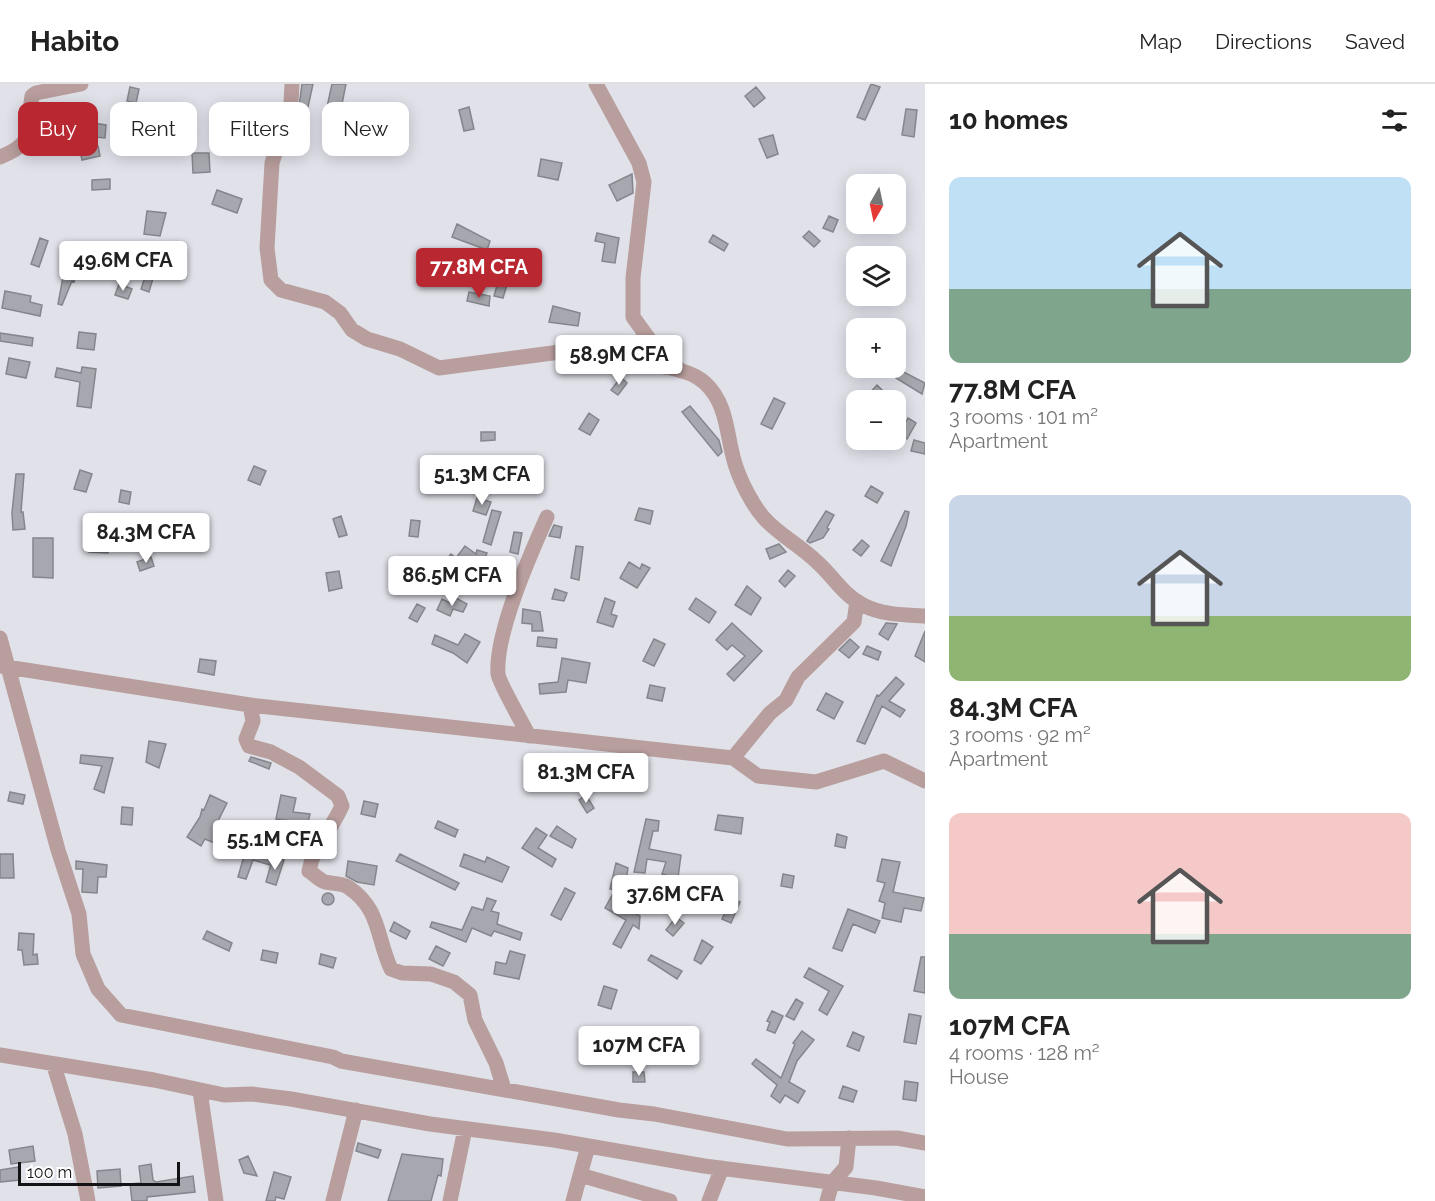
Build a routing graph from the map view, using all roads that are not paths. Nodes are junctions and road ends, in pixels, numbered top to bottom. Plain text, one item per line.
1 (81, 84) edge
2 (292, 84) edge
3 (596, 84) edge
4 (0, 157) edge
5 (681, 372) junction
6 (547, 517) dead end
7 (857, 601) junction
8 (925, 616) edge
9 (0, 638) edge
10 (4, 666) edge
11 (250, 705) junction
12 (529, 736) junction
13 (733, 758) junction
14 (925, 781) edge
15 (0, 1055) edge
16 (54, 1066) junction
17 (504, 1089) junction
18 (200, 1091) junction
19 (356, 1110) junction
20 (465, 1128) junction
21 (849, 1138) junction
22 (925, 1143) edge
23 (588, 1146) junction
24 (722, 1168) junction
25 (580, 1175) junction
26 (832, 1183) junction
27 (925, 1197) edge
28 (88, 1201) edge
29 (216, 1201) edge
30 (333, 1201) edge
31 (450, 1201) edge
32 (573, 1201) edge
33 (670, 1201) edge
34 (709, 1201) edge
35 (827, 1201) edge

1 - 4 street
2 - 5 street
3 - 5 street
5 - 7 street
6 - 12 street
7 - 8 street
7 - 13 street
9 - 10 street
10 - 11 street
10 - 17 street
11 - 12 street
11 - 17 street
12 - 13 street
13 - 14 street
15 - 16 street
16 - 18 street
16 - 28 street
17 - 21 street
18 - 19 street
18 - 29 street
19 - 20 street
19 - 30 street
20 - 23 street
20 - 31 street
21 - 22 street
21 - 26 street
23 - 24 street
23 - 25 street
24 - 26 street
24 - 34 street
25 - 32 street
25 - 33 street
26 - 27 street
26 - 35 street

